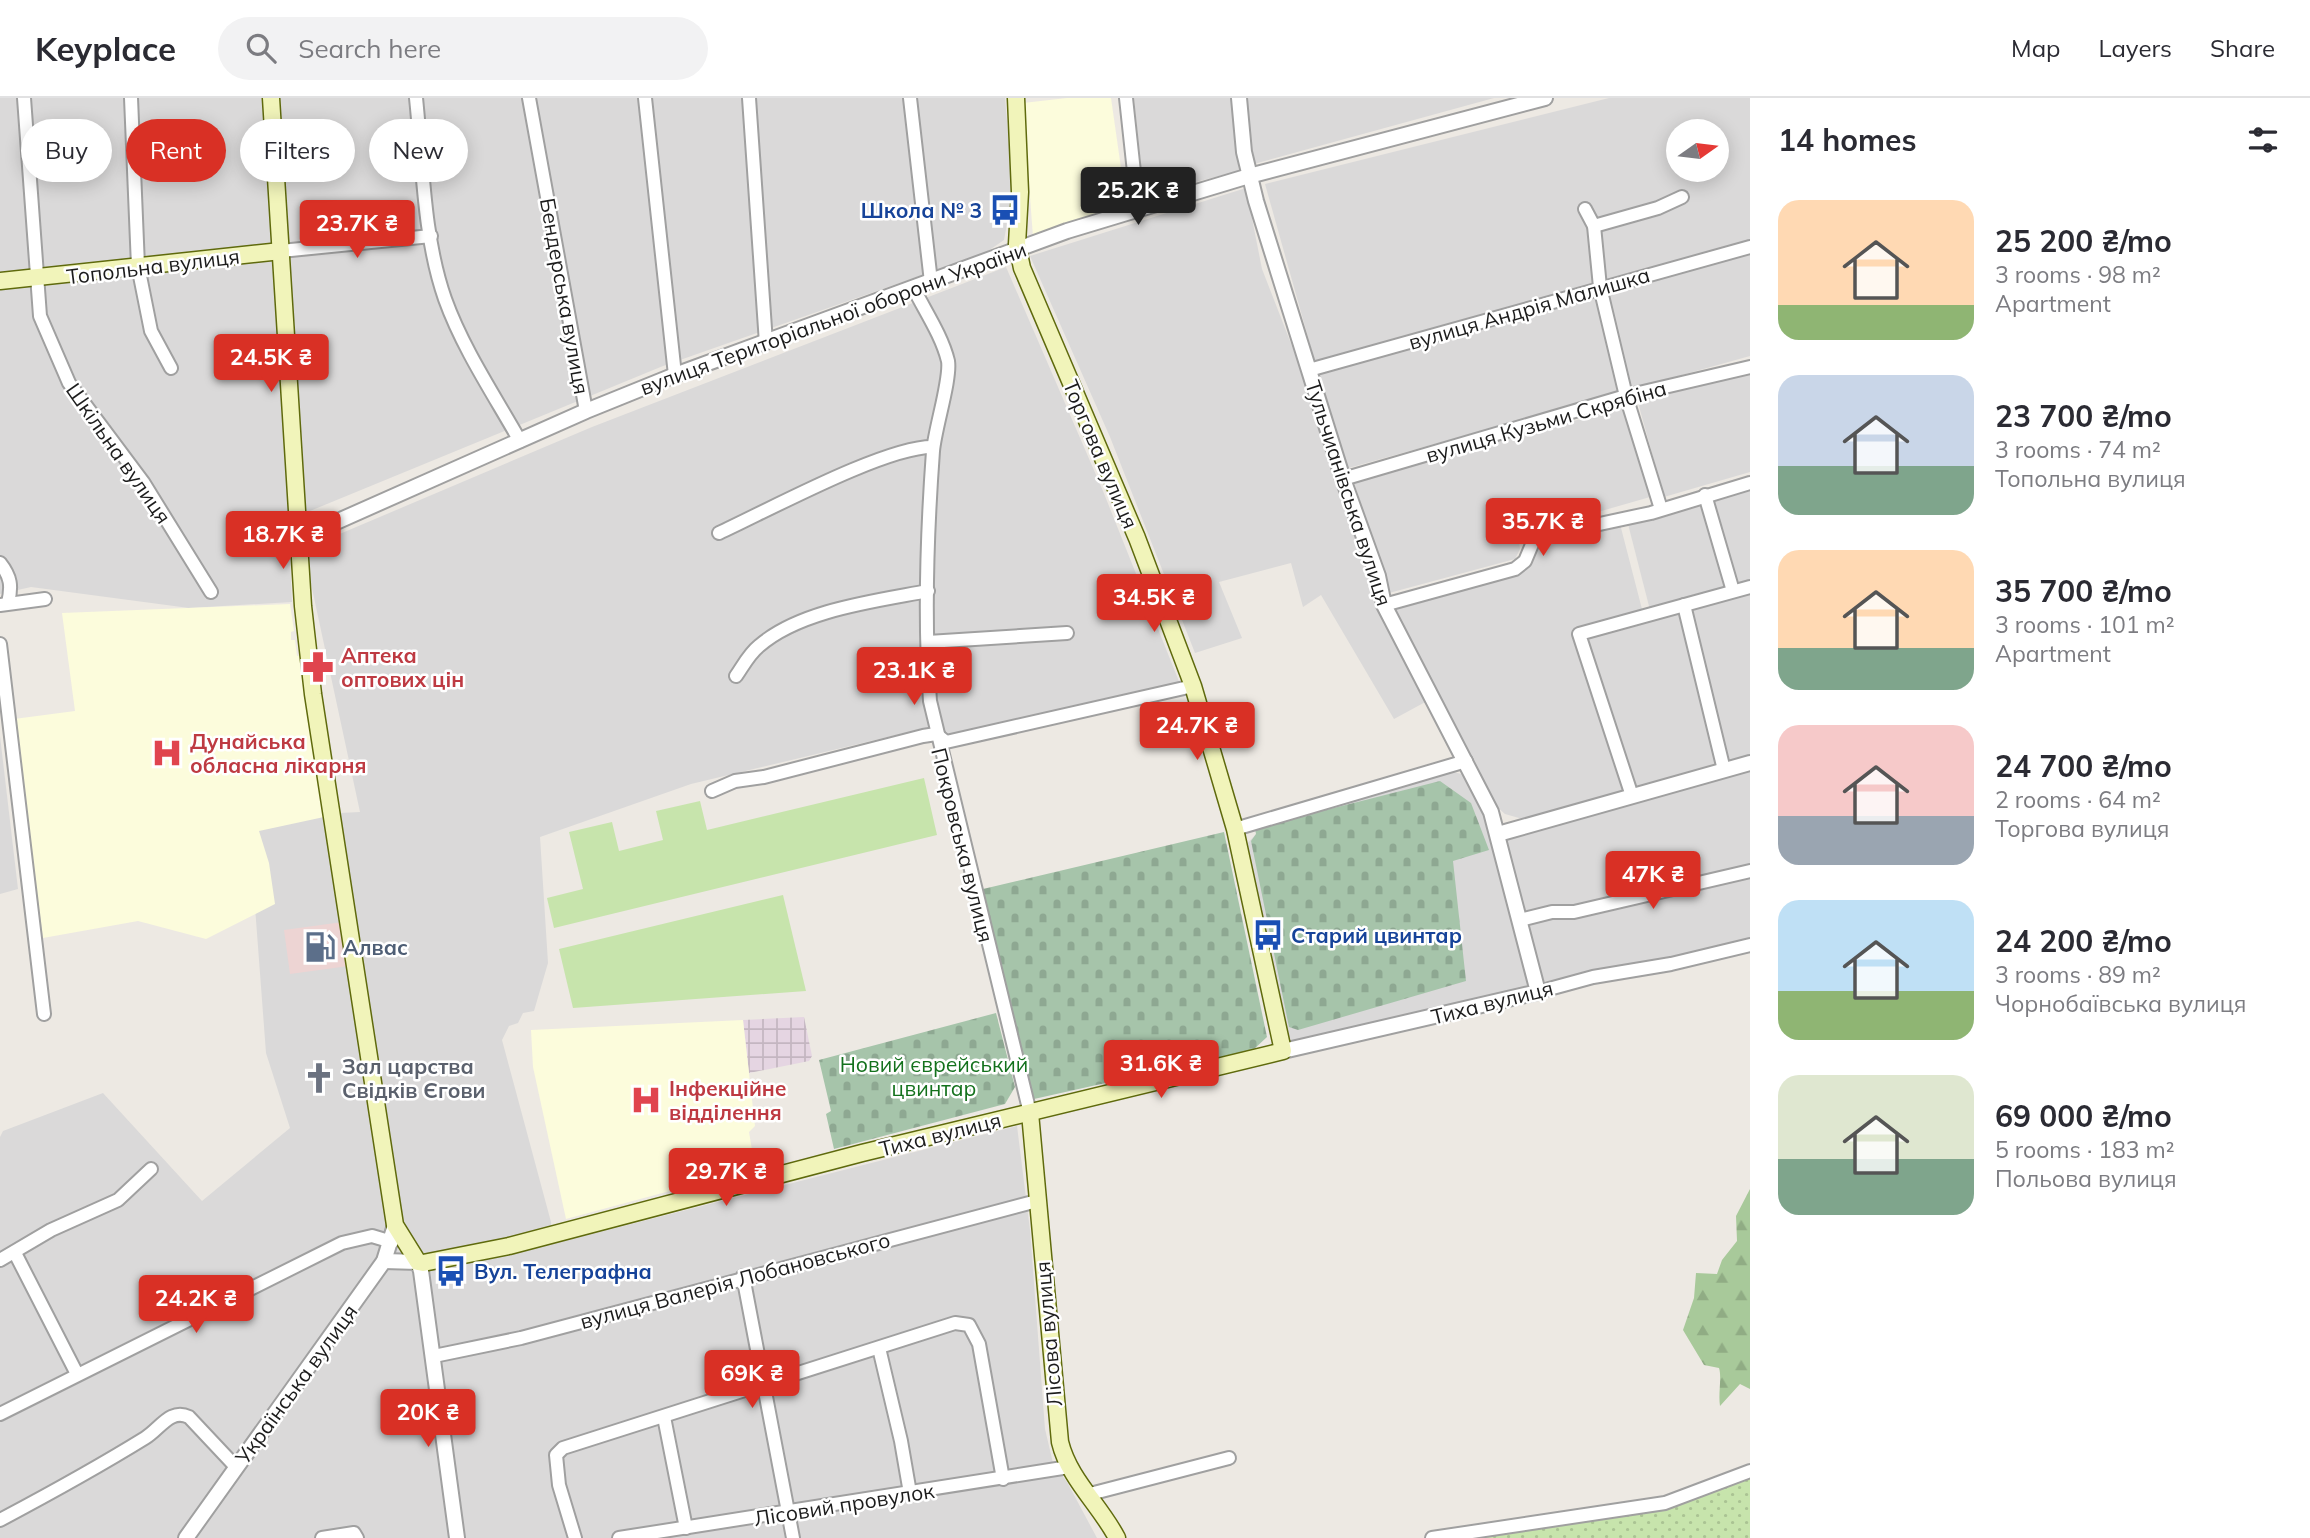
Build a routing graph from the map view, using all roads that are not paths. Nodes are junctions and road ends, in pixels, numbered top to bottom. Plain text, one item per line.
1 (24, 98) edge
2 (131, 98) edge
3 (271, 98) edge
4 (416, 98) edge
5 (529, 98) edge
6 (645, 98) edge
7 (749, 98) edge
8 (910, 98) edge
9 (1016, 98) edge
10 (1126, 98) edge
11 (1239, 98) edge
12 (1545, 98) edge
13 (1249, 176) junction
14 (1682, 197) dead end
15 (1138, 209) junction
16 (1585, 209) dead end
17 (1594, 226) junction
18 (431, 236) junction
19 (1750, 247) edge
20 (281, 251) junction
21 (1018, 251) junction
22 (138, 266) junction
23 (35, 280) junction
24 (0, 281) edge
25 (931, 282) junction
26 (1600, 287) junction
27 (914, 289) junction
28 (766, 343) junction
29 (171, 368) dead end
30 (1750, 368) edge
31 (1309, 370) junction
32 (675, 375) junction
33 (1626, 396) junction
34 (586, 411) junction
35 (520, 441) junction
36 (933, 447) junction
37 (1343, 479) junction
38 (1750, 483) edge
39 (1704, 495) junction
40 (1661, 509) junction
41 (719, 533) dead end
42 (299, 534) junction
43 (0, 562) edge
44 (1750, 587) edge
45 (928, 591) junction
46 (1733, 591) junction
47 (211, 592) dead end
48 (45, 600) dead end
49 (4, 604) edge
50 (1384, 605) junction
51 (1684, 605) junction
52 (1068, 634) dead end
53 (928, 642) junction
54 (0, 644) edge
55 (736, 676) dead end
56 (1193, 686) junction
57 (936, 734) junction
58 (1466, 761) junction
59 (1750, 763) edge
60 (1724, 770) junction
61 (712, 791) dead end
62 (1632, 796) junction
63 (1234, 829) junction
64 (1497, 834) junction
65 (1750, 870) edge
66 (1520, 920) junction
67 (1750, 945) edge
68 (1538, 992) junction
69 (44, 1014) dead end
70 (1283, 1051) junction
71 (1030, 1113) junction
72 (151, 1169) dead end
73 (1037, 1201) junction
74 (396, 1224) junction
75 (391, 1242) junction
76 (15, 1254) junction
77 (0, 1260) edge
78 (384, 1261) junction
79 (418, 1262) junction
80 (743, 1276) junction
81 (879, 1348) junction
82 (434, 1356) junction
83 (77, 1374) junction
84 (764, 1386) junction
85 (0, 1414) edge
86 (664, 1417) junction
87 (1229, 1458) dead end
88 (236, 1466) junction
89 (1069, 1467) junction
90 (1750, 1471) edge
91 (1003, 1479) junction
92 (910, 1493) junction
93 (1090, 1494) junction
94 (789, 1513) junction
95 (0, 1520) edge
96 (686, 1528) junction
97 (186, 1538) edge
98 (322, 1538) edge
99 (357, 1538) edge
100 (457, 1538) edge
101 (575, 1538) edge
102 (619, 1538) edge
103 (793, 1538) edge
104 (1117, 1538) edge
105 (1432, 1538) edge

1 - 23 street, Шкільна вулиця
2 - 22 street
3 - 20 main road
4 - 18 street
5 - 34 street, Бендерська вулиця
6 - 32 street
7 - 28 street
8 - 25 street
9 - 21 main road, Торгова вулиця
10 - 15 street
11 - 13 street, Тульчианівська вулиця
12 - 13 street, вулиця Територіальної оборони України
13 - 15 street, вулиця Територіальної оборони України
13 - 31 street, Тульчианівська вулиця
14 - 17 street
15 - 21 street, вулиця Територіальної оборони України
16 - 17 street
17 - 26 street
18 - 20 street, Топольна вулиця
18 - 35 street
19 - 26 street, вулиця Андрія Малишка
20 - 22 main road, Топольна вулиця
20 - 42 main road
21 - 25 street, вулиця Територіальної оборони України
21 - 56 main road, Торгова вулиця
22 - 23 main road, Топольна вулиця
22 - 29 street
23 - 24 main road, Топольна вулиця
23 - 47 street, Шкільна вулиця
25 - 27 street, вулиця Територіальної оборони України
26 - 31 street, вулиця Андрія Малишка
26 - 33 street
27 - 28 street, вулиця Територіальної оборони України
27 - 36 street, Покровська вулиця
28 - 32 street, вулиця Територіальної оборони України
30 - 33 street, вулиця Кузьми Скрябіна
31 - 37 street, Тульчианівська вулиця
32 - 34 street, вулиця Територіальної оборони України
33 - 37 street, вулиця Кузьми Скрябіна
33 - 40 street
34 - 35 street, вулиця Територіальної оборони України
35 - 42 street, вулиця Територіальної оборони України
36 - 41 street
36 - 45 street, Покровська вулиця
37 - 50 street, Тульчианівська вулиця
38 - 39 street
39 - 40 street
39 - 46 street
40 - 50 street
42 - 74 main road
43 - 49 street
44 - 46 street
45 - 53 street, Покровська вулиця
45 - 55 street
46 - 51 street
48 - 49 street
50 - 58 street, Тульчианівська вулиця
51 - 60 street
51 - 62 street
52 - 53 street
53 - 57 street, Покровська вулиця
54 - 69 street
56 - 57 street
56 - 63 main road, Торгова вулиця
57 - 61 street
57 - 71 street, Покровська вулиця
58 - 63 street
58 - 64 street, Тульчианівська вулиця
59 - 60 street
60 - 62 street
62 - 64 street
63 - 70 main road, Торгова вулиця
64 - 66 street, Тульчианівська вулиця
65 - 66 street
66 - 68 street, Тульчианівська вулиця
67 - 68 street, Тиха вулиця
68 - 70 street, Тиха вулиця
70 - 71 main road, Тиха вулиця
71 - 73 main road, Лісова вулиця
71 - 79 main road, Тиха вулиця
72 - 76 street
73 - 80 street, вулиця Валерія Лобановського
73 - 89 main road, Лісова вулиця
74 - 75 street, Українська вулиця
74 - 79 main road
75 - 78 street, Українська вулиця
75 - 83 street
76 - 77 street
76 - 83 street
78 - 79 street
78 - 88 street, Українська вулиця
79 - 82 street
80 - 82 street, вулиця Валерія Лобановського
80 - 84 street
81 - 84 street
81 - 91 street
81 - 92 street
82 - 100 street
83 - 85 street
84 - 86 street
84 - 94 street
86 - 96 street
86 - 101 street
87 - 93 street
88 - 95 street
88 - 97 street, Українська вулиця
89 - 91 street, Лісовий провулок
89 - 93 main road, Лісова вулиця
90 - 105 street
91 - 92 street, Лісовий провулок
92 - 94 street, Лісовий провулок
93 - 104 main road, Лісова вулиця
94 - 96 street, Лісовий провулок
94 - 103 street
96 - 102 street, Лісовий провулок
98 - 99 street

